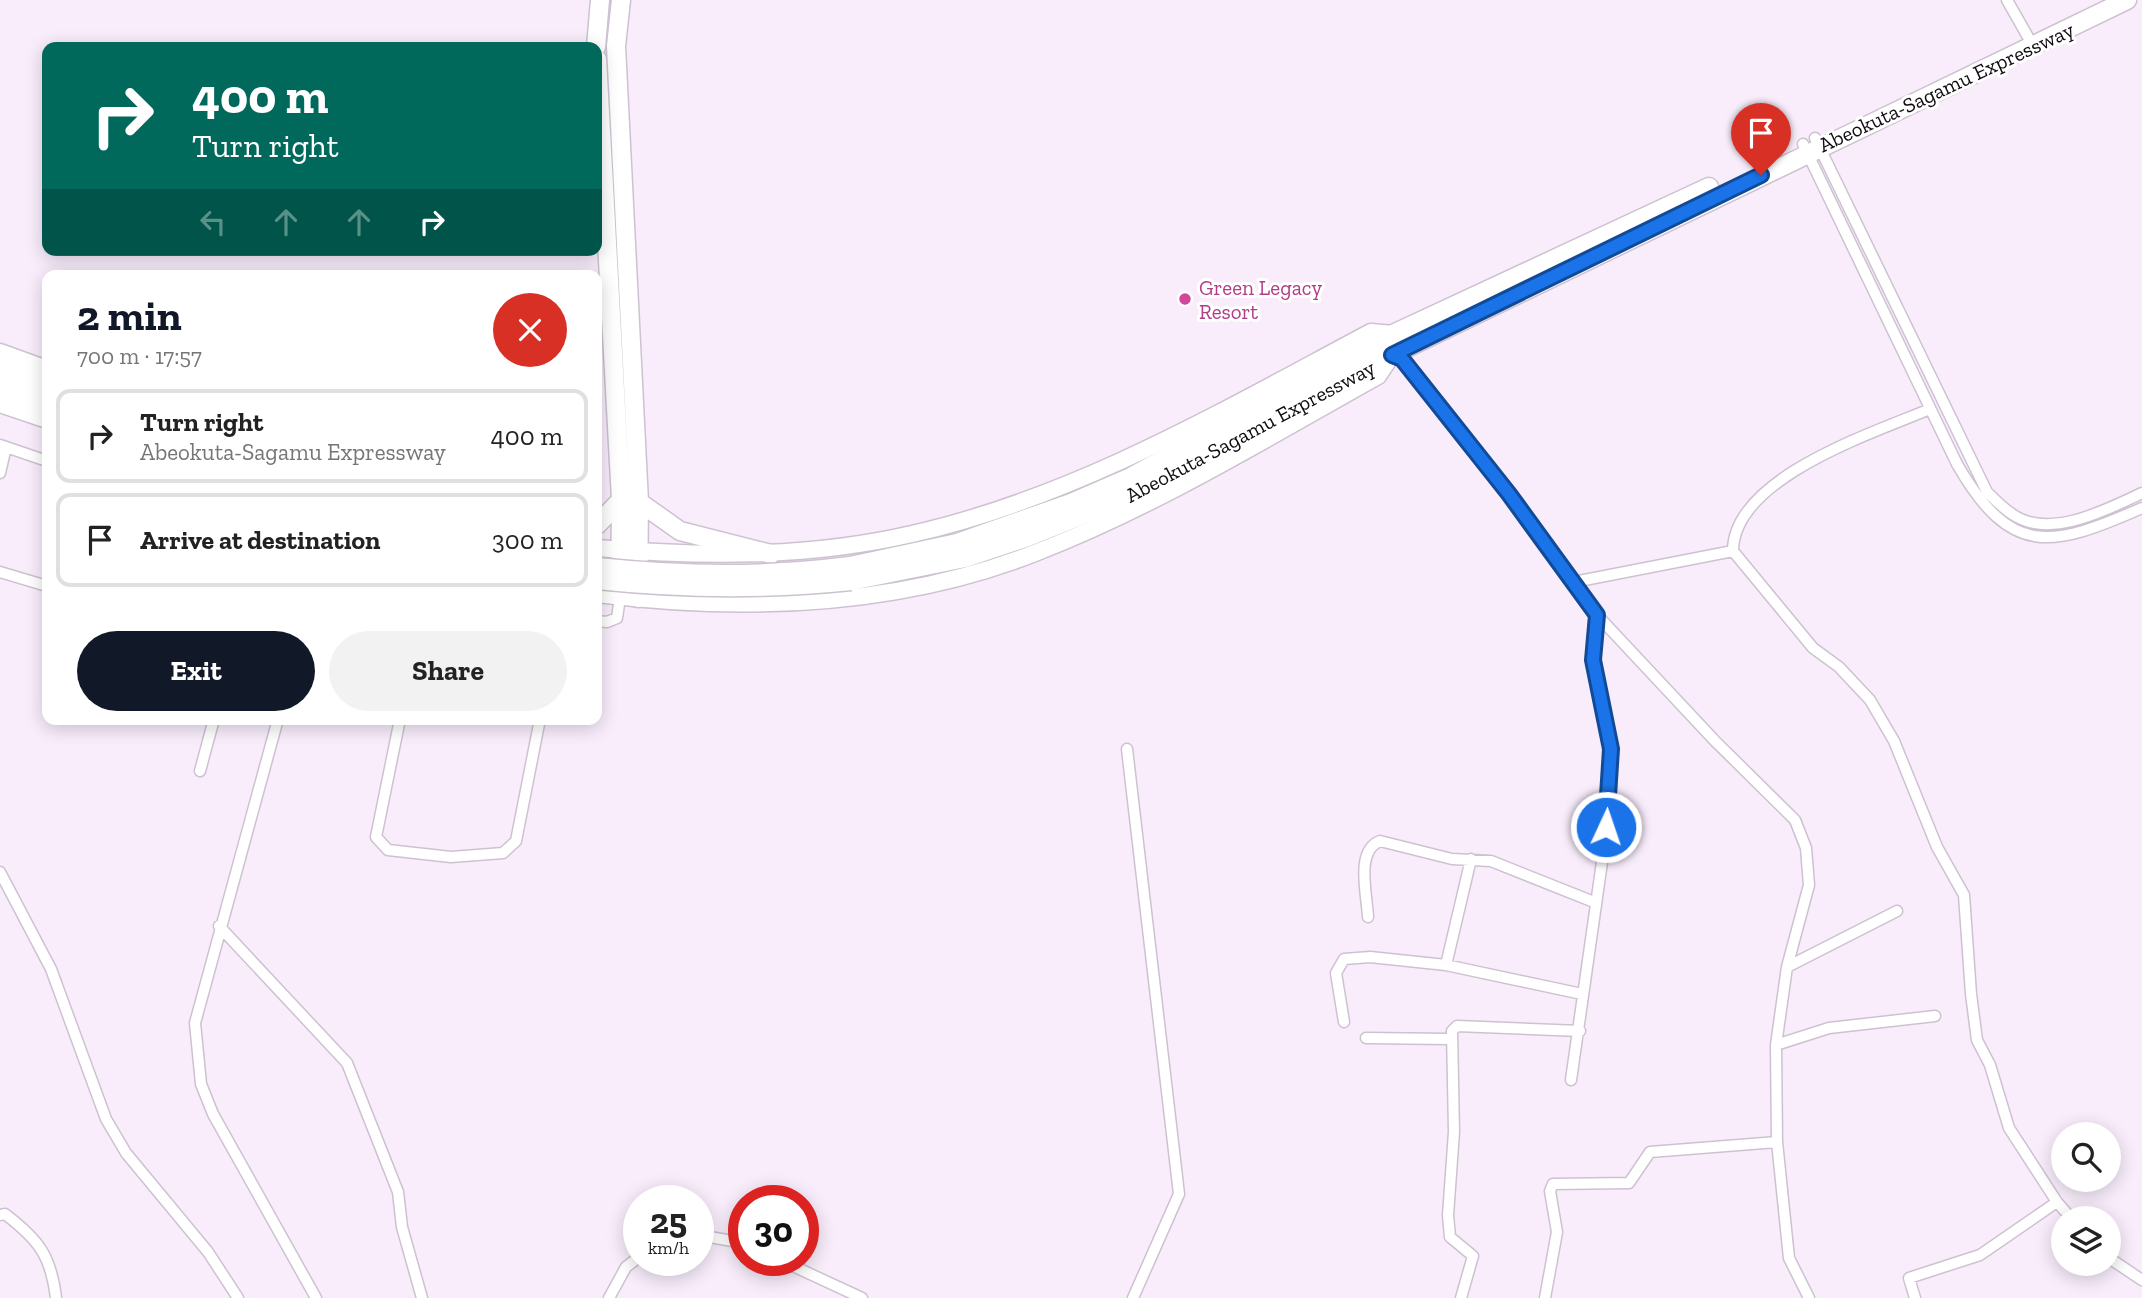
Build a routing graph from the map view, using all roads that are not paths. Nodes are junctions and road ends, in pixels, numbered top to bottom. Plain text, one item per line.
1 (600, 0) edge
2 (621, 0) edge
3 (2007, 0) edge
4 (2105, 0) edge
5 (2127, 0) edge
6 (2028, 37) junction
7 (596, 42) edge
8 (602, 126) edge
9 (1812, 145) junction
10 (1393, 334) junction
11 (1392, 355) junction
12 (42, 370) edge
13 (4, 379) edge
14 (42, 385) edge
15 (42, 401) edge
16 (1930, 409) junction
17 (42, 415) edge
18 (3, 446) edge
19 (42, 459) edge
20 (0, 472) edge
21 (2142, 493) edge
22 (630, 501) junction
23 (2142, 509) edge
24 (602, 521) edge
25 (602, 548) edge
26 (630, 550) junction
27 (1733, 551) junction
28 (771, 554) junction
29 (602, 568) edge
30 (0, 572) edge
31 (850, 573) junction
32 (602, 580) edge
33 (1574, 582) junction
34 (42, 585) edge
35 (602, 594) edge
36 (629, 597) junction
37 (1597, 615) junction
38 (602, 622) edge
39 (212, 725) edge
40 (276, 725) edge
41 (399, 725) edge
42 (539, 725) edge
43 (1127, 749) dead end
44 (200, 771) dead end
45 (1471, 859) junction
46 (0, 872) edge
47 (1594, 902) junction
48 (1897, 911) dead end
49 (1368, 917) dead end
50 (219, 926) junction
51 (1446, 965) junction
52 (1787, 967) junction
53 (1582, 994) junction
54 (1935, 1016) dead end
55 (1345, 1022) dead end
56 (1580, 1031) junction
57 (1366, 1038) dead end
58 (1450, 1040) junction
59 (1776, 1045) junction
60 (1571, 1080) dead end
61 (1777, 1142) junction
62 (2057, 1202) junction
63 (2060, 1206) edge
64 (0, 1215) edge
65 (2121, 1266) edge
66 (623, 1273) edge
67 (815, 1276) edge
68 (2142, 1280) edge
69 (56, 1298) edge
70 (238, 1298) edge
71 (316, 1298) edge
72 (422, 1298) edge
73 (610, 1298) edge
74 (863, 1298) edge
75 (1133, 1298) edge
76 (1461, 1298) edge
77 (1545, 1298) edge
78 (1809, 1298) edge
79 (1915, 1298) edge

1 - 7 highway
2 - 22 highway
3 - 6 street
4 - 6 highway, Abeokuta-Sagamu Expressway
5 - 9 highway, Abeokuta-Sagamu Expressway
6 - 9 highway, Abeokuta-Sagamu Expressway
8 - 22 highway
9 - 10 highway, Abeokuta-Sagamu Expressway
9 - 11 highway, Abeokuta-Sagamu Expressway
9 - 16 street
9 - 21 street
10 - 28 main road
10 - 31 highway, Abeokuta-Sagamu Expressway
11 - 31 highway, Abeokuta-Sagamu Expressway
11 - 33 street
11 - 36 main road
12 - 13 main road
13 - 14 highway
13 - 15 highway
13 - 17 main road
16 - 23 street
16 - 27 street
18 - 19 street
18 - 20 street
22 - 24 highway
22 - 26 highway
22 - 28 highway
25 - 26 main road
26 - 28 main road
26 - 36 highway
27 - 33 street
27 - 62 street
29 - 31 highway, Abeokuta-Sagamu Expressway, bridge
30 - 34 street
31 - 32 highway, Abeokuta-Sagamu Expressway, bridge
33 - 37 street
35 - 36 main road
36 - 38 street
37 - 47 street
37 - 52 street
39 - 44 street
40 - 50 street
41 - 42 street
43 - 75 street
45 - 47 street
45 - 49 street
45 - 51 street
46 - 70 street
47 - 53 street
48 - 52 street
50 - 71 street
50 - 72 street
51 - 53 street
51 - 55 street
52 - 59 street
53 - 56 street
54 - 59 street
56 - 58 street
56 - 60 street
57 - 58 street
58 - 76 street
59 - 61 street
61 - 77 street
61 - 78 street
62 - 63 street
62 - 79 street
64 - 69 street
65 - 68 street
66 - 73 street
67 - 74 street

